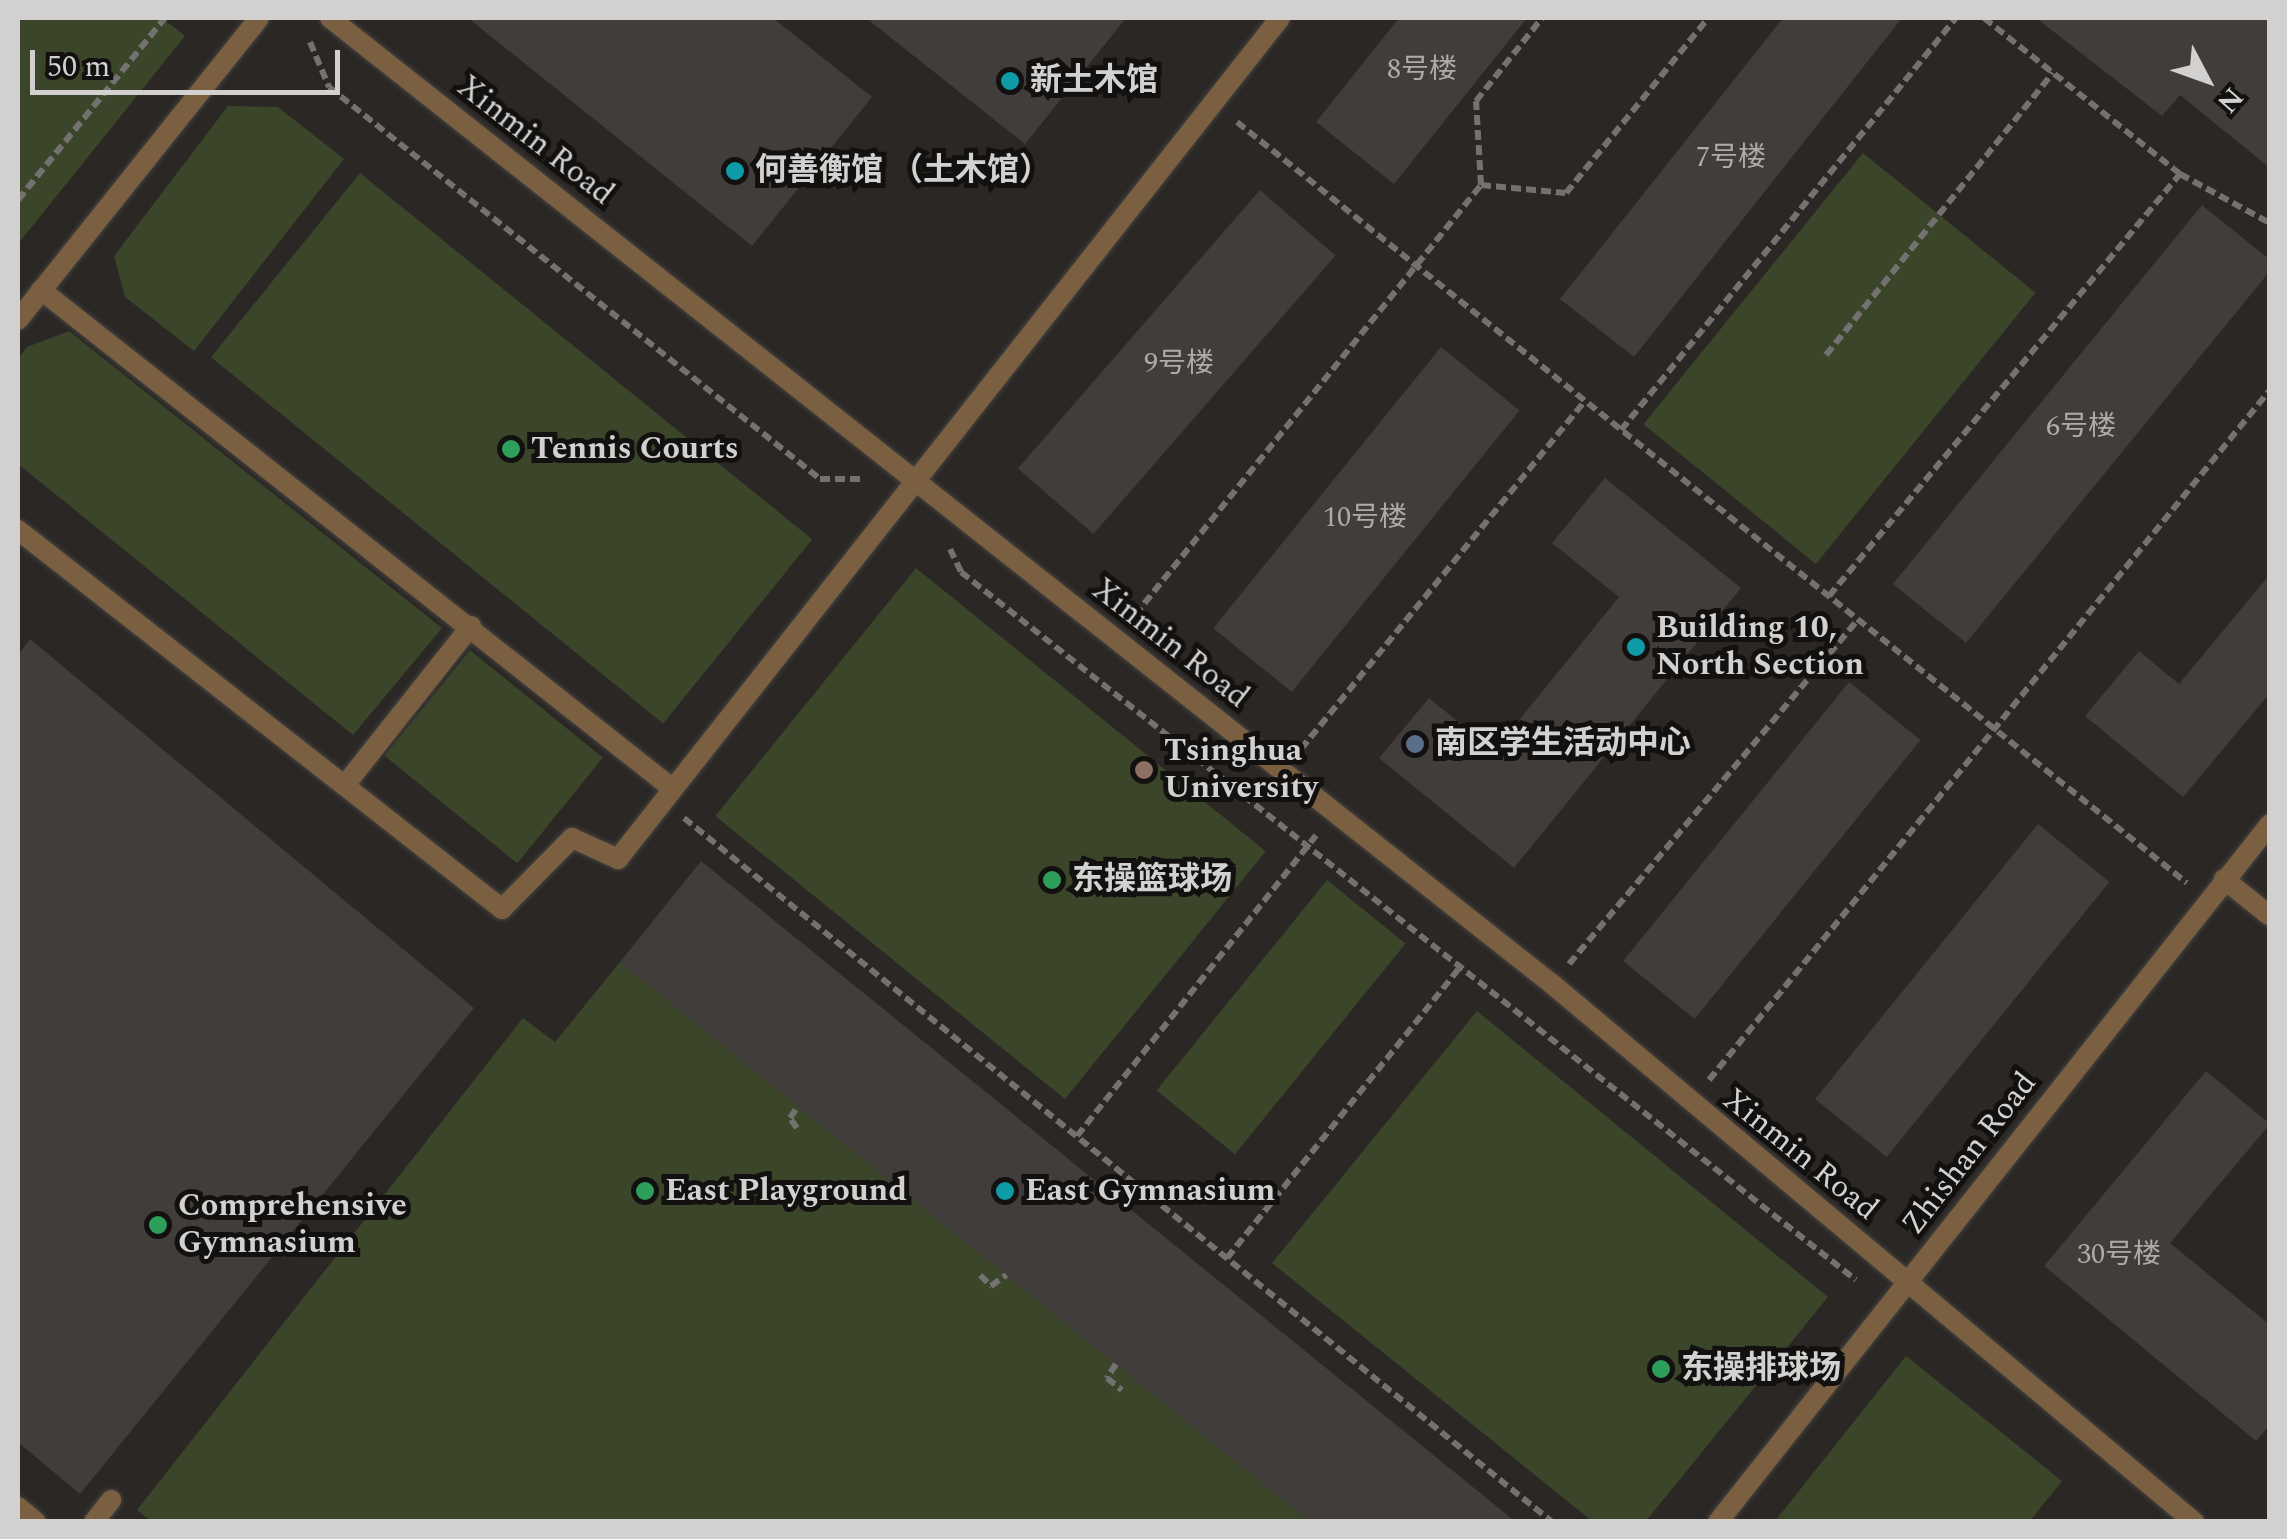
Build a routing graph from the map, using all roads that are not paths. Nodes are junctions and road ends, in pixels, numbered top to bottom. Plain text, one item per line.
1 (258, 18) edge
2 (330, 18) edge
3 (1280, 18) edge
4 (42, 290) junction
5 (18, 320) edge
6 (916, 480) junction
7 (18, 530) edge
8 (470, 626) junction
9 (345, 785) junction
10 (672, 789) junction
11 (2270, 824) edge
12 (2224, 879) junction
13 (2270, 916) edge
14 (1908, 1282) junction
15 (110, 1500) dead end
16 (18, 1507) edge
17 (36, 1522) edge
18 (94, 1522) edge
19 (1718, 1522) edge
20 (2194, 1522) edge

1 - 4 street
2 - 6 street, Xinmin Road
3 - 6 street
4 - 5 street
4 - 8 street
6 - 10 street
6 - 14 street, Xinmin Road
7 - 9 street
8 - 9 street
8 - 10 street
9 - 10 street
11 - 12 street, Zhishan Road
12 - 13 street
12 - 14 street, Zhishan Road
14 - 19 street, Zhishan Road
14 - 20 street, Xinmin Road
15 - 18 street
16 - 17 street

